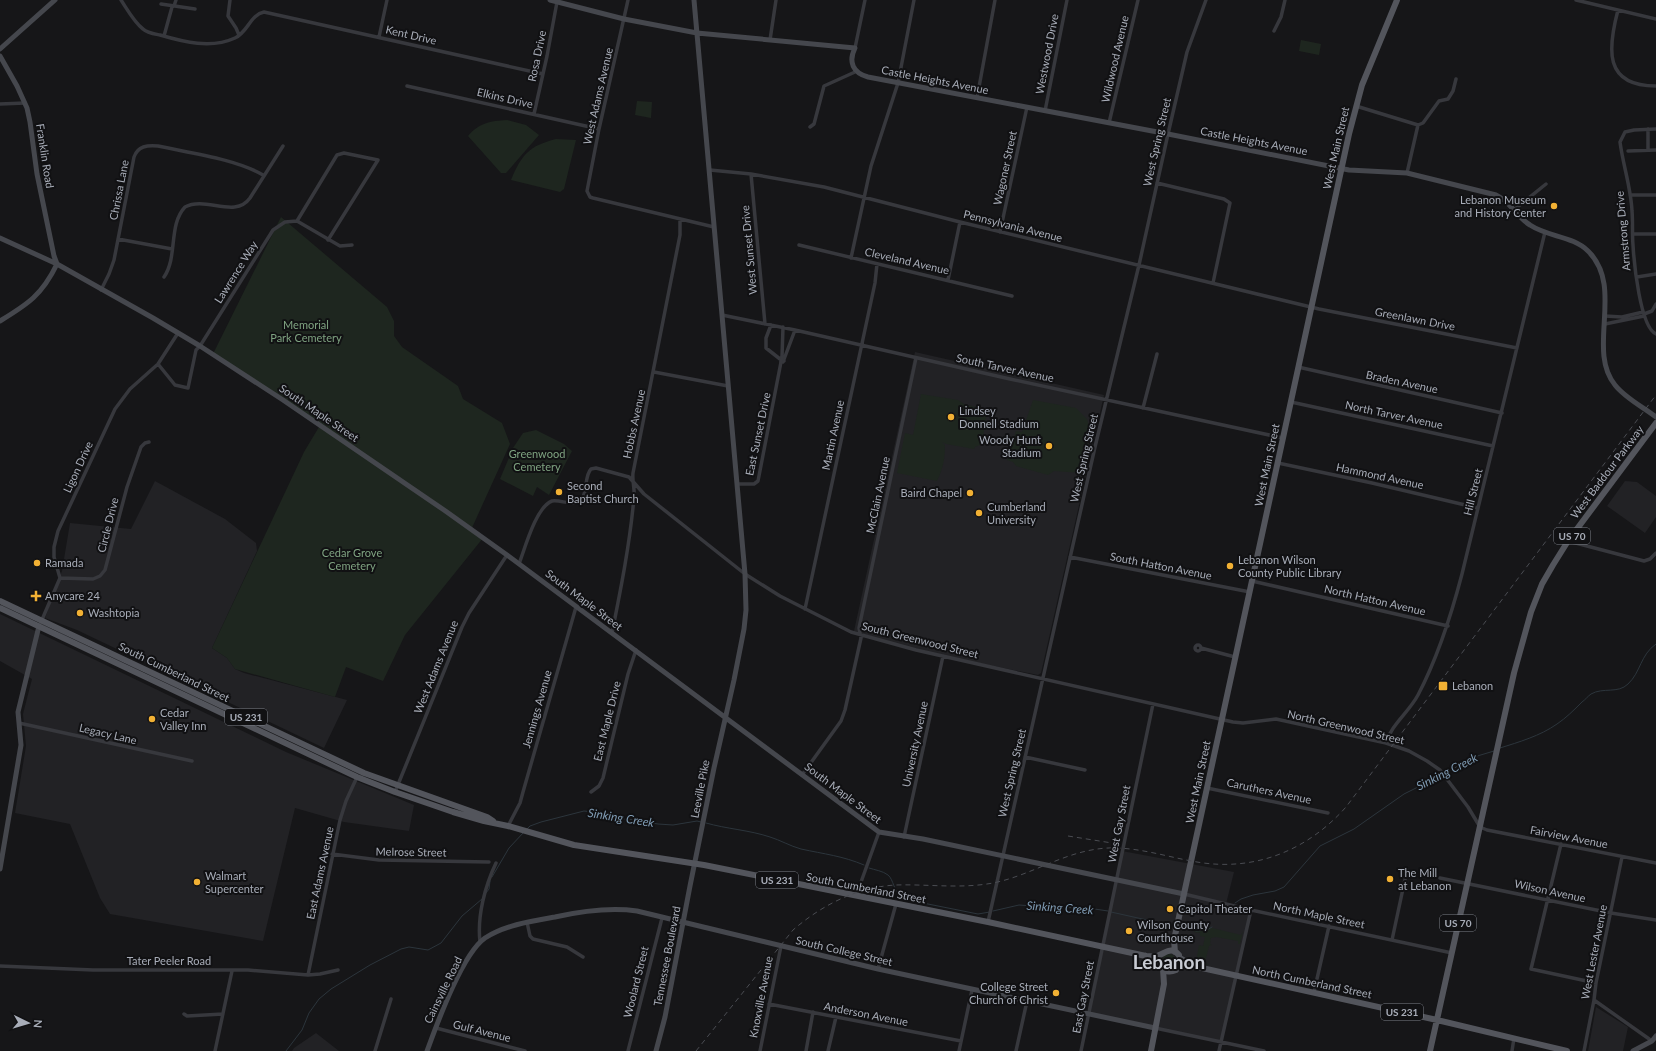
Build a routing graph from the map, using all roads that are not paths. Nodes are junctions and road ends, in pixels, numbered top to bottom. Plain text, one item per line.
1 (55, 0) edge
2 (121, 0) edge
3 (176, 0) edge
4 (230, 0) edge
5 (387, 0) edge
6 (550, 0) edge
7 (628, 0) edge
8 (694, 0) edge
9 (776, 0) edge
10 (865, 0) edge
11 (914, 0) edge
12 (995, 0) edge
13 (1067, 0) edge
14 (1138, 0) edge
15 (1206, 0) edge
16 (1285, 0) edge
17 (1397, 0) edge
18 (1576, 0) edge
19 (557, 2) junction
20 (161, 4) dead end
21 (174, 6) junction
22 (195, 9) dead end
23 (1618, 10) junction
24 (624, 19) junction
25 (1656, 19) edge
26 (1274, 31) dead end
27 (697, 33) junction
28 (239, 35) junction
29 (164, 36) junction
30 (379, 37) junction
31 (770, 40) junction
32 (855, 48) junction
33 (0, 49) edge
34 (0, 56) edge
35 (855, 72) junction
36 (543, 74) junction
37 (1456, 79) dead end
38 (898, 83) junction
39 (407, 86) dead end
40 (1656, 86) edge
41 (977, 98) junction
42 (25, 103) junction
43 (0, 104) edge
44 (1356, 106) junction
45 (1027, 107) junction
46 (1045, 111) junction
47 (534, 114) junction
48 (1109, 122) junction
49 (1418, 125) junction
50 (810, 127) dead end
51 (599, 129) junction
52 (1648, 129) junction
53 (1656, 129) edge
54 (1168, 134) junction
55 (283, 146) dead end
56 (1648, 150) junction
57 (1656, 150) edge
58 (1628, 151) dead end
59 (1341, 168) junction
60 (710, 170) junction
61 (1407, 173) junction
62 (751, 174) junction
63 (263, 175) junction
64 (1157, 183) junction
65 (1546, 184) dead end
66 (1630, 195) junction
67 (1656, 195) edge
68 (863, 197) junction
69 (1515, 209) junction
70 (680, 219) junction
71 (297, 221) junction
72 (960, 222) junction
73 (714, 226) junction
74 (1000, 232) junction
75 (1545, 232) junction
76 (1633, 234) junction
77 (1656, 234) edge
78 (0, 238) edge
79 (118, 239) junction
80 (328, 240) junction
81 (799, 245) dead end
82 (352, 246) dead end
83 (172, 249) junction
84 (851, 258) junction
85 (57, 264) junction
86 (877, 264) junction
87 (1139, 265) junction
88 (1656, 274) edge
89 (164, 277) dead end
90 (1636, 277) junction
91 (948, 280) junction
92 (1213, 283) junction
93 (101, 290) junction
94 (1012, 296) dead end
95 (1656, 304) edge
96 (1311, 307) junction
97 (1652, 311) junction
98 (1644, 314) junction
99 (1656, 314) edge
100 (722, 315) junction
101 (1606, 316) junction
102 (0, 321) edge
103 (765, 324) junction
104 (1605, 324) junction
105 (771, 325) junction
106 (783, 327) junction
107 (795, 330) junction
108 (178, 333) junction
109 (1656, 334) edge
110 (200, 346) junction
111 (861, 346) junction
112 (1517, 348) junction
113 (1157, 354) dead end
114 (916, 358) junction
115 (782, 360) junction
116 (158, 364) junction
117 (1298, 367) junction
118 (654, 372) junction
119 (728, 386) junction
120 (1106, 400) junction
121 (1291, 402) junction
122 (1143, 408) junction
123 (1502, 413) junction
124 (1656, 416) edge
125 (1656, 423) edge
126 (1283, 438) junction
127 (149, 442) dead end
128 (1493, 446) junction
129 (1278, 464) junction
130 (632, 481) junction
131 (737, 484) junction
132 (1478, 508) junction
133 (1568, 541) junction
134 (1656, 553) edge
135 (507, 555) junction
136 (1070, 557) junction
137 (519, 564) junction
138 (745, 574) junction
139 (60, 578) junction
140 (1252, 581) junction
141 (1250, 592) junction
142 (0, 601) edge
143 (576, 607) junction
144 (0, 608) edge
145 (805, 609) junction
146 (40, 623) junction
147 (1448, 626) junction
148 (612, 633) junction
149 (860, 636) junction
150 (1201, 648) dead end
151 (636, 650) junction
152 (943, 656) junction
153 (1235, 657) junction
154 (1042, 679) junction
155 (1153, 704) junction
156 (726, 718) junction
157 (1222, 719) junction
158 (19, 723) junction
159 (1386, 744) junction
160 (1025, 757) junction
161 (192, 761) dead end
162 (1085, 770) dead end
163 (802, 775) junction
164 (357, 777) junction
165 (1207, 788) junction
166 (397, 789) junction
167 (591, 792) dead end
168 (1328, 813) dead end
169 (511, 827) junction
170 (1480, 827) junction
171 (879, 832) junction
172 (904, 836) junction
173 (1561, 844) junction
174 (332, 854) junction
175 (1002, 857) junction
176 (1622, 857) junction
177 (489, 862) dead end
178 (496, 863) dead end
179 (1656, 863) edge
180 (695, 864) junction
181 (0, 869) edge
182 (1407, 870) dead end
183 (1440, 878) dead end
184 (1116, 880) junction
185 (1467, 883) junction
186 (1184, 894) junction
187 (856, 896) junction
188 (1547, 900) junction
189 (896, 904) junction
190 (1251, 910) junction
191 (1611, 913) junction
192 (662, 918) junction
193 (988, 918) junction
194 (1656, 920) edge
195 (527, 922) junction
196 (683, 923) junction
197 (1329, 926) junction
198 (1174, 940) junction
199 (1392, 940) junction
200 (480, 942) junction
201 (781, 946) junction
202 (1102, 947) junction
203 (1164, 952) junction
204 (1175, 952) junction
205 (1452, 953) junction
206 (1146, 956) junction
207 (583, 957) dead end
208 (1180, 958) junction
209 (0, 966) edge
210 (1193, 966) junction
211 (1161, 968) junction
212 (338, 970) dead end
213 (878, 970) junction
214 (1176, 970) junction
215 (232, 971) junction
216 (308, 975) junction
217 (1236, 976) junction
218 (1596, 983) junction
219 (1164, 984) junction
220 (972, 990) junction
221 (1314, 992) junction
222 (391, 999) dead end
223 (1594, 1000) junction
224 (1027, 1001) junction
225 (769, 1004) junction
226 (813, 1012) junction
227 (184, 1014) dead end
228 (223, 1014) junction
229 (1089, 1014) junction
230 (836, 1017) junction
231 (1437, 1020) junction
232 (436, 1028) junction
233 (1155, 1028) junction
234 (1656, 1036) edge
235 (1514, 1038) junction
236 (961, 1041) junction
237 (1221, 1041) junction
238 (1652, 1041) junction
239 (215, 1051) edge
240 (375, 1051) edge
241 (427, 1051) edge
242 (525, 1051) edge
243 (628, 1051) edge
244 (656, 1051) edge
245 (760, 1051) edge
246 (806, 1051) edge
247 (828, 1051) edge
248 (959, 1051) edge
249 (1016, 1051) edge
250 (1081, 1051) edge
251 (1151, 1051) edge
252 (1219, 1051) edge
253 (1264, 1051) edge
254 (1430, 1051) edge
255 (1512, 1051) edge
256 (1567, 1051) edge
257 (1584, 1051) edge
258 (1633, 1051) edge

1 - 33 street
2 - 29 street
3 - 21 street
4 - 28 street
5 - 30 street
6 - 19 street
7 - 24 street, West Adams Avenue
8 - 27 street, Leeville Pike
9 - 31 street
10 - 32 street
11 - 38 street
12 - 41 street
13 - 46 street, Westwood Drive
14 - 48 street, Wildwood Avenue
15 - 54 street, West Spring Street
16 - 26 street
17 - 44 main road, West Main Street
18 - 23 street
19 - 24 street
19 - 36 street, Rosa Drive
20 - 21 street
21 - 22 street
21 - 29 street
23 - 25 street
23 - 40 street
24 - 27 street
24 - 51 street, West Adams Avenue
27 - 31 street
27 - 60 street, Leeville Pike
28 - 29 street
28 - 30 street, Kent Drive
30 - 36 street, Kent Drive
31 - 32 street
32 - 35 street
34 - 42 street, Franklin Road
35 - 38 street, Castle Heights Avenue
35 - 50 street
36 - 47 street, Rosa Drive
37 - 49 street
38 - 41 street, Castle Heights Avenue
38 - 68 street
39 - 47 street, Elkins Drive
41 - 45 street, Castle Heights Avenue
42 - 43 street
42 - 85 street, Franklin Road
44 - 49 street
44 - 59 main road, West Main Street
45 - 46 street, Castle Heights Avenue
45 - 74 street, Wagoner Street
46 - 48 street, Castle Heights Avenue
47 - 51 street, Elkins Drive
48 - 54 street, Castle Heights Avenue
49 - 61 street
51 - 70 street, West Adams Avenue
52 - 53 street, Armstrong Drive
52 - 56 street
52 - 66 street, Armstrong Drive
54 - 59 street, Castle Heights Avenue
54 - 64 street, West Spring Street
55 - 63 street
56 - 57 street
56 - 58 street
59 - 61 street, Castle Heights Avenue
59 - 96 main road, West Main Street
60 - 62 street, Pennsylvania Avenue
60 - 73 street, Leeville Pike
61 - 69 street, Castle Heights Avenue
62 - 68 street, Pennsylvania Avenue
62 - 103 street, West Sunset Drive
63 - 79 street, Chrissa Lane
63 - 83 street
64 - 87 street, West Spring Street
64 - 92 street
65 - 69 street
66 - 67 street
66 - 76 street, Armstrong Drive
68 - 72 street, Pennsylvania Avenue
68 - 84 street
69 - 75 street, Castle Heights Avenue
70 - 73 street
70 - 118 street, Hobbs Avenue
71 - 80 street
71 - 80 street
71 - 110 street, Lawrence Way
72 - 74 street, Pennsylvania Avenue
72 - 91 street
73 - 100 street, Leeville Pike
74 - 87 street, Pennsylvania Avenue
75 - 101 street, Castle Heights Avenue
75 - 112 street, Hill Street
76 - 77 street
76 - 90 street, Armstrong Drive
78 - 85 street, South Maple Street
79 - 83 street
79 - 93 street, Chrissa Lane
80 - 82 street
81 - 84 street, Cleveland Avenue
83 - 89 street
84 - 86 street, Cleveland Avenue
85 - 93 street, South Maple Street
85 - 102 street
86 - 91 street, Cleveland Avenue
86 - 111 street, Martin Avenue
87 - 92 street, Pennsylvania Avenue
87 - 120 street, West Spring Street
88 - 90 street
90 - 98 street, Armstrong Drive
91 - 94 street, Cleveland Avenue
92 - 96 street, Pennsylvania Avenue
93 - 108 street, South Maple Street
95 - 97 street
96 - 112 street, Greenlawn Drive
96 - 117 main road, West Main Street
97 - 98 street
97 - 99 street
98 - 101 street
98 - 104 street
98 - 109 street, Armstrong Drive
100 - 103 street, South Tarver Avenue
100 - 119 street, Leeville Pike
101 - 104 street, Castle Heights Avenue
103 - 105 street, South Tarver Avenue
104 - 124 street, Castle Heights Avenue
105 - 106 street, South Tarver Avenue
105 - 115 street
106 - 107 street, South Tarver Avenue
106 - 115 street, East Sunset Drive
107 - 111 street, South Tarver Avenue
107 - 115 street, East Sunset Drive
108 - 110 street, South Maple Street
108 - 116 street, Ligon Drive
110 - 116 street, Lawrence Way
110 - 135 street, South Maple Street
111 - 114 street, South Tarver Avenue
111 - 145 street, Martin Avenue
112 - 123 street, Hill Street
113 - 122 street
114 - 120 street, South Tarver Avenue
114 - 149 street, McClain Avenue
115 - 131 street, East Sunset Drive
116 - 139 street, Ligon Drive
117 - 121 main road, West Main Street
117 - 123 street, Braden Avenue
118 - 119 street
118 - 130 street, Hobbs Avenue
119 - 131 street, Leeville Pike
120 - 122 street, South Tarver Avenue
120 - 136 street, West Spring Street
121 - 126 main road, West Main Street
121 - 128 street, North Tarver Avenue
122 - 126 street, South Tarver Avenue
123 - 128 street, Hill Street
125 - 133 main road, West Baddour Parkway / US 70
126 - 129 main road, West Main Street
127 - 139 street, Circle Drive
128 - 132 street, Hill Street
129 - 132 street, Hammond Avenue
129 - 140 main road, West Main Street
130 - 137 street
130 - 138 street, South Greenwood Street
130 - 148 street, Hobbs Avenue
131 - 138 street, Leeville Pike
132 - 147 street, Hill Street
133 - 134 street
133 - 170 main road, West Baddour Parkway / US 70
135 - 137 street, South Maple Street
135 - 166 street, West Adams Avenue
136 - 141 street, South Hatton Avenue
136 - 154 street, West Spring Street
137 - 143 street, South Maple Street
138 - 145 street, South Greenwood Street
138 - 156 street, Leeville Pike
139 - 146 street
140 - 141 main road, West Main Street
140 - 147 street, North Hatton Avenue
141 - 153 main road, West Main Street
142 - 146 main road, South Cumberland Street / US 231
143 - 148 street, South Maple Street
143 - 169 street, Jennings Avenue
144 - 146 main road, South Cumberland Street / US 231
145 - 149 street, South Greenwood Street
146 - 158 street
146 - 164 main road, South Cumberland Street / US 231
146 - 166 main road, South Cumberland Street / US 231
147 - 159 street, Hill Street
148 - 151 street, South Maple Street
149 - 152 street, South Greenwood Street
149 - 163 street, McClain Avenue
150 - 153 street
151 - 156 street, South Maple Street
151 - 167 street, East Maple Drive
152 - 154 street, South Greenwood Street
152 - 172 street, University Avenue
153 - 157 main road, West Main Street
154 - 155 street, South Greenwood Street
154 - 160 street, West Spring Street
155 - 157 street, South Greenwood Street
155 - 184 street, West Gay Street
156 - 163 street, South Maple Street
156 - 180 street, Leeville Pike
157 - 159 street, North Greenwood Street
157 - 165 main road, West Main Street
158 - 161 street, Legacy Lane
158 - 181 street
159 - 170 street, North Greenwood Street
160 - 162 street
160 - 175 street, West Spring Street
163 - 171 street, South Maple Street
164 - 166 main road, South Cumberland Street / US 231
164 - 174 street, East Adams Avenue
165 - 168 street, Caruthers Avenue
165 - 186 main road, West Main Street
166 - 169 main road, South Cumberland Street / US 231
169 - 180 main road, South Cumberland Street / US 231
170 - 173 street, Fairview Avenue
170 - 185 main road, US 70
171 - 172 street, South Maple Street
171 - 187 street
172 - 175 street, South Maple Street
173 - 176 street, Fairview Avenue
173 - 188 street
174 - 177 street, Melrose Street
174 - 216 street, East Adams Avenue
175 - 184 street, South Maple Street
175 - 193 street, West Spring Street
176 - 179 street, Fairview Avenue
176 - 191 street, West Lester Avenue
178 - 200 street
180 - 187 main road, South Cumberland Street / US 231
180 - 196 street, Tennessee Boulevard
182 - 199 street
183 - 185 street, Wilson Avenue
184 - 186 street, South Maple Street
184 - 202 street, West Gay Street
185 - 188 street, Wilson Avenue
185 - 205 main road, US 70
186 - 190 street, North Maple Street
186 - 198 main road, West Main Street
187 - 189 main road, South Cumberland Street / US 231
188 - 191 street, Wilson Avenue
188 - 218 street
189 - 193 main road, South Cumberland Street / US 231
189 - 213 street
190 - 197 street, North Maple Street
190 - 217 street
191 - 194 street, Wilson Avenue
191 - 218 street, West Lester Avenue
192 - 195 street, South College Street
192 - 196 street, South College Street
192 - 243 street, Woolard Street
193 - 202 main road, South Cumberland Street / US 231
195 - 200 street, Cainsville Road
195 - 207 street
196 - 201 street, South College Street
196 - 244 street, Tennessee Boulevard
197 - 199 street, North Maple Street
197 - 221 street
198 - 203 main road, West Main Street
198 - 204 main road, West Main Street
199 - 205 street, North Maple Street
200 - 232 street, Cainsville Road
201 - 213 street, South College Street
201 - 225 street, Knoxville Avenue
202 - 206 main road, South Cumberland Street / US 231
202 - 229 street, East Gay Street
203 - 204 main road, US 231
203 - 206 main road, South Cumberland Street / US 231
203 - 211 main road
204 - 208 main road, US 231
205 - 231 main road, US 70
206 - 211 main road
208 - 210 main road, North Cumberland Street / US 231
208 - 214 main road
209 - 215 street, Tater Peeler Road
210 - 214 main road, North Cumberland Street / US 231
210 - 217 main road, North Cumberland Street / US 231
211 - 214 main road, US 231
211 - 219 main road
212 - 216 street, Tater Peeler Road
213 - 220 street, South College Street
214 - 219 main road
215 - 216 street, Tater Peeler Road
215 - 228 street
217 - 221 main road, North Cumberland Street / US 231
217 - 237 street
218 - 223 street, West Lester Avenue
219 - 233 main road
220 - 224 street, South College Street
220 - 236 street
221 - 231 main road, North Cumberland Street / US 231
222 - 240 street
223 - 238 street
223 - 257 street, West Lester Avenue
224 - 229 street, South College Street
224 - 249 street
225 - 226 street, Anderson Avenue
225 - 245 street, Knoxville Avenue
226 - 230 street, Anderson Avenue
226 - 246 street
227 - 228 street
228 - 239 street
229 - 233 street, South College Street
229 - 250 street, East Gay Street
230 - 236 street, Anderson Avenue
230 - 247 street
231 - 235 main road, North Cumberland Street / US 231
231 - 254 main road, US 70
232 - 241 street, Cainsville Road
232 - 242 street, Gulf Avenue
233 - 237 street
233 - 251 main road
234 - 238 street
235 - 255 street
235 - 256 main road, North Cumberland Street / US 231
236 - 248 street
237 - 252 street
237 - 253 street
238 - 258 street

